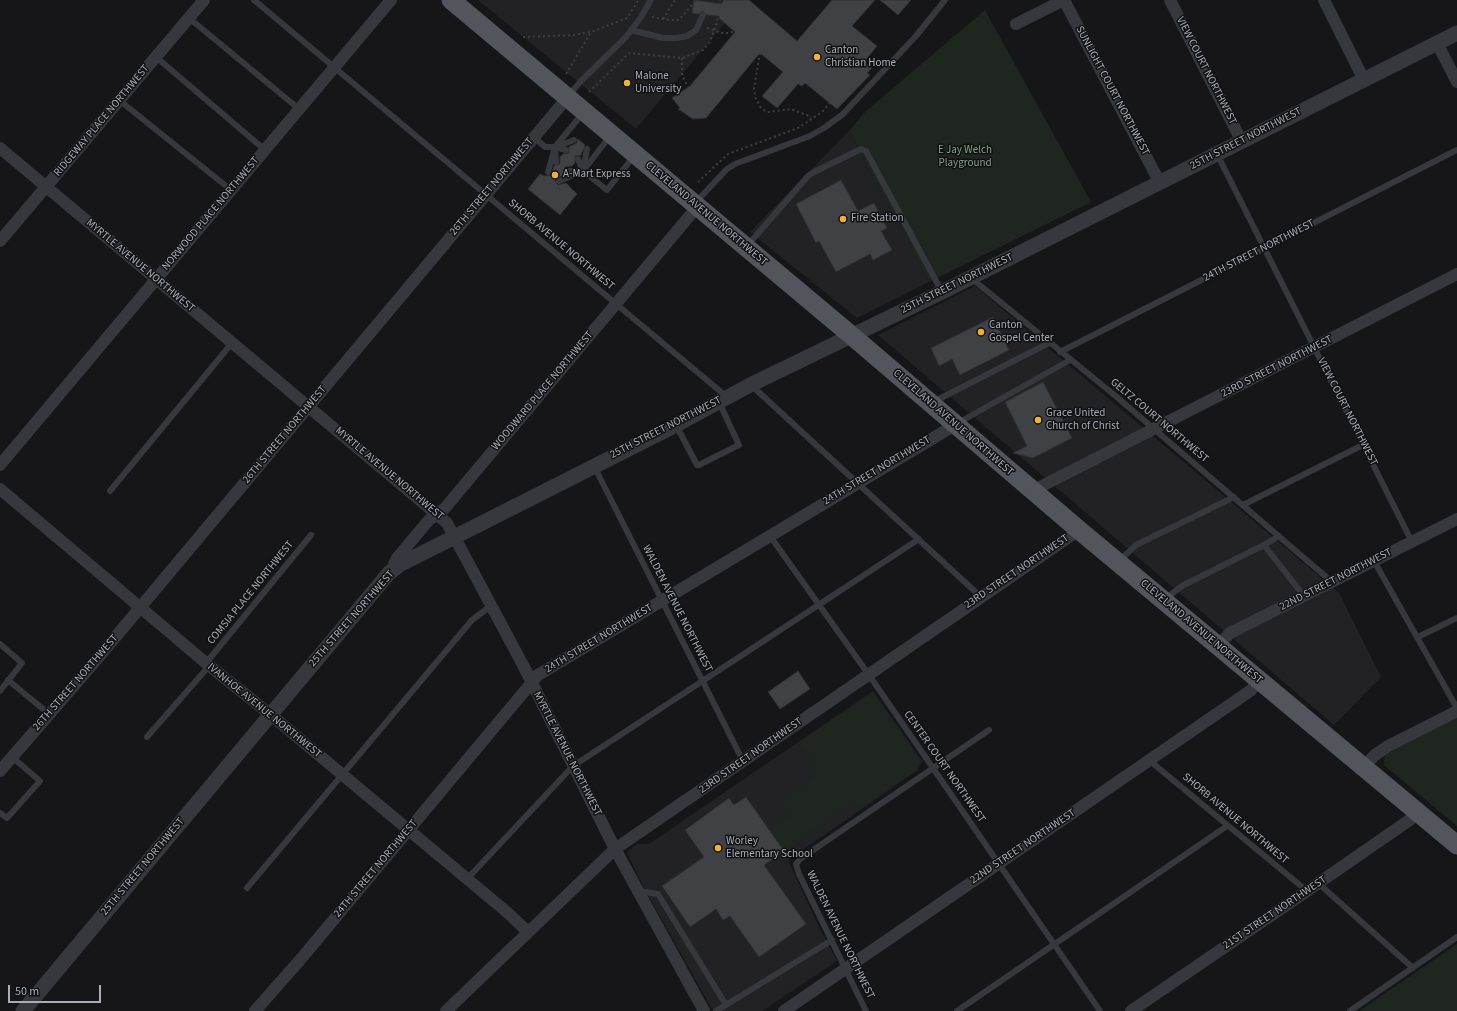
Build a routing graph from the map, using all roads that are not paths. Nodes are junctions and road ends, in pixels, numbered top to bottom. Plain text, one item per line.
1 (204, 0) edge
2 (254, 0) edge
3 (391, 0) edge
4 (451, 0) edge
5 (651, 0) edge
6 (945, 0) edge
7 (1064, 0) edge
8 (1170, 0) edge
9 (1324, 0) edge
10 (703, 15) dead end
11 (189, 18) junction
12 (1016, 24) dead end
13 (631, 30) junction
14 (1457, 33) edge
15 (1437, 43) junction
16 (156, 57) junction
17 (334, 68) junction
18 (1364, 80) junction
19 (1457, 82) edge
20 (567, 98) junction
21 (119, 100) junction
22 (299, 109) junction
23 (584, 112) junction
24 (611, 135) junction
25 (534, 137) junction
26 (574, 140) dead end
27 (1242, 142) junction
28 (555, 147) junction
29 (0, 148) edge
30 (587, 149) dead end
31 (265, 150) junction
32 (566, 150) dead end
33 (1457, 150) edge
34 (634, 154) junction
35 (1217, 154) junction
36 (578, 159) dead end
37 (556, 162) dead end
38 (568, 171) dead end
39 (583, 171) junction
40 (548, 172) dead end
41 (559, 181) dead end
42 (1160, 183) junction
43 (46, 187) junction
44 (231, 190) junction
45 (485, 195) junction
46 (696, 206) junction
47 (0, 241) edge
48 (746, 247) junction
49 (1264, 247) junction
50 (1457, 274) edge
51 (971, 278) junction
52 (156, 280) junction
53 (942, 292) junction
54 (616, 304) junction
55 (851, 335) junction
56 (232, 343) junction
57 (1050, 343) junction
58 (1315, 348) junction
59 (1060, 352) junction
60 (1070, 360) junction
61 (750, 385) junction
62 (723, 399) junction
63 (930, 404) junction
64 (308, 407) junction
65 (676, 425) junction
66 (955, 425) junction
67 (1154, 429) junction
68 (1363, 445) junction
69 (0, 465) edge
70 (593, 466) junction
71 (857, 483) junction
72 (0, 489) edge
73 (1032, 491) junction
74 (110, 492) dead end
75 (1234, 497) junction
76 (1243, 505) junction
77 (437, 514) junction
78 (1457, 519) edge
79 (1079, 530) junction
80 (311, 535) dead end
81 (456, 536) junction
82 (770, 536) junction
83 (1280, 536) junction
84 (919, 539) junction
85 (1412, 542) junction
86 (1264, 545) junction
87 (1374, 561) junction
88 (1118, 562) junction
89 (390, 573) junction
90 (1332, 582) junction
91 (981, 596) junction
92 (1304, 596) junction
93 (1163, 600) junction
94 (662, 601) junction
95 (492, 605) junction
96 (819, 605) junction
97 (140, 607) junction
98 (1457, 618) edge
99 (1418, 638) junction
100 (0, 644) edge
101 (1218, 646) junction
102 (207, 665) junction
103 (869, 674) junction
104 (8, 680) junction
105 (702, 680) junction
106 (1259, 680) junction
107 (532, 683) junction
108 (0, 691) edge
109 (1457, 708) edge
110 (1457, 712) edge
111 (49, 714) junction
112 (271, 715) junction
113 (989, 730) dead end
114 (147, 737) dead end
115 (12, 757) junction
116 (744, 761) junction
117 (1150, 761) junction
118 (573, 766) junction
119 (1363, 767) junction
120 (933, 768) junction
121 (1, 769) edge
122 (341, 774) junction
123 (0, 813) edge
124 (1418, 813) junction
125 (1227, 826) junction
126 (409, 831) junction
127 (1457, 845) edge
128 (615, 849) junction
129 (999, 864) junction
130 (467, 878) junction
131 (1318, 883) junction
132 (247, 888) dead end
133 (638, 891) junction
134 (1307, 891) junction
135 (528, 932) junction
136 (1457, 937) edge
137 (832, 940) junction
138 (1054, 944) junction
139 (1413, 968) junction
140 (846, 969) junction
141 (726, 1006) junction
142 (23, 1011) edge
143 (255, 1011) edge
144 (446, 1011) edge
145 (704, 1011) edge
146 (716, 1011) edge
147 (784, 1011) edge
148 (866, 1011) edge
149 (957, 1011) edge
150 (1100, 1011) edge
151 (1131, 1011) edge
152 (1350, 1011) edge

1 - 11 street, RIDGEWAY PLACE NORTHWEST
2 - 17 lane, SHORB AVENUE NORTHWEST
3 - 17 street, NORWOOD PLACE NORTHWEST
4 - 20 main road, CLEVELAND AVENUE NORTHWEST
5 - 13 lane
6 - 46 lane
7 - 12 street
7 - 42 street, SUNLIGHT COURT NORTHWEST
8 - 27 street, VIEW COURT NORTHWEST
9 - 18 street
10 - 13 lane
11 - 16 street, RIDGEWAY PLACE NORTHWEST
11 - 22 lane
13 - 20 lane
14 - 15 street, 25TH STREET NORTHWEST
15 - 18 street, 25TH STREET NORTHWEST
15 - 19 street
16 - 21 street, RIDGEWAY PLACE NORTHWEST
16 - 31 lane
17 - 22 street, NORWOOD PLACE NORTHWEST
17 - 45 lane, SHORB AVENUE NORTHWEST
18 - 27 street, 25TH STREET NORTHWEST
20 - 23 main road, CLEVELAND AVENUE NORTHWEST
20 - 25 street, 26TH STREET NORTHWEST
21 - 43 street, RIDGEWAY PLACE NORTHWEST
21 - 44 lane
22 - 31 street, NORWOOD PLACE NORTHWEST
23 - 24 main road, CLEVELAND AVENUE NORTHWEST
23 - 28 lane
24 - 34 main road, CLEVELAND AVENUE NORTHWEST
24 - 39 lane
25 - 28 lane
25 - 45 street, 26TH STREET NORTHWEST
26 - 28 lane
27 - 35 street, 25TH STREET NORTHWEST
28 - 32 lane
28 - 37 lane
28 - 40 lane
29 - 43 street, MYRTLE AVENUE NORTHWEST
30 - 39 lane
31 - 44 street, NORWOOD PLACE NORTHWEST
33 - 49 lane, 24TH STREET NORTHWEST
34 - 39 lane
34 - 46 main road, CLEVELAND AVENUE NORTHWEST
35 - 42 street, 25TH STREET NORTHWEST
35 - 49 lane, VIEW COURT NORTHWEST
36 - 39 lane
38 - 39 lane
39 - 41 lane
42 - 51 street, 25TH STREET NORTHWEST
43 - 47 street, RIDGEWAY PLACE NORTHWEST
43 - 52 street, MYRTLE AVENUE NORTHWEST
44 - 52 street, NORWOOD PLACE NORTHWEST
45 - 54 lane, SHORB AVENUE NORTHWEST
45 - 64 street, 26TH STREET NORTHWEST
46 - 48 main road, CLEVELAND AVENUE NORTHWEST
46 - 54 street, WOODWARD PLACE NORTHWEST
48 - 53 lane
48 - 55 main road, CLEVELAND AVENUE NORTHWEST
49 - 58 lane, VIEW COURT NORTHWEST
49 - 59 lane, 24TH STREET NORTHWEST
50 - 58 street, 23RD STREET NORTHWEST
51 - 53 street, 25TH STREET NORTHWEST
51 - 57 lane, GELTZ COURT NORTHWEST
52 - 56 street, MYRTLE AVENUE NORTHWEST
52 - 69 street, NORWOOD PLACE NORTHWEST
53 - 55 street, 25TH STREET NORTHWEST
54 - 62 lane, SHORB AVENUE NORTHWEST
54 - 77 street, WOODWARD PLACE NORTHWEST
55 - 61 street, 25TH STREET NORTHWEST
55 - 63 main road, CLEVELAND AVENUE NORTHWEST
56 - 64 street, MYRTLE AVENUE NORTHWEST
56 - 74 lane
57 - 59 lane, GELTZ COURT NORTHWEST
57 - 63 lane
58 - 67 street, 23RD STREET NORTHWEST
58 - 68 lane, VIEW COURT NORTHWEST
59 - 60 lane, GELTZ COURT NORTHWEST
60 - 66 lane
60 - 67 lane, GELTZ COURT NORTHWEST
61 - 62 street, 25TH STREET NORTHWEST
61 - 71 lane
62 - 65 street, 25TH STREET NORTHWEST
62 - 65 lane
63 - 66 main road, CLEVELAND AVENUE NORTHWEST
64 - 77 street, MYRTLE AVENUE NORTHWEST
64 - 97 street, 26TH STREET NORTHWEST
65 - 70 street, 25TH STREET NORTHWEST
66 - 71 street, 24TH STREET NORTHWEST
66 - 73 main road, CLEVELAND AVENUE NORTHWEST
67 - 73 street, 23RD STREET NORTHWEST
67 - 75 lane, GELTZ COURT NORTHWEST
68 - 76 lane
68 - 85 lane, VIEW COURT NORTHWEST
70 - 81 street, 25TH STREET NORTHWEST
70 - 94 lane, WALDEN AVENUE NORTHWEST
71 - 82 street, 24TH STREET NORTHWEST
71 - 84 lane
72 - 97 street, IVANHOE AVENUE NORTHWEST
73 - 79 main road, CLEVELAND AVENUE NORTHWEST
75 - 76 lane, GELTZ COURT NORTHWEST
75 - 88 lane
76 - 83 lane, GELTZ COURT NORTHWEST
77 - 81 street, MYRTLE AVENUE NORTHWEST
77 - 89 street, WOODWARD PLACE NORTHWEST
78 - 85 street, 22ND STREET NORTHWEST
79 - 88 main road, CLEVELAND AVENUE NORTHWEST
79 - 91 street, 23RD STREET NORTHWEST
80 - 102 lane, COMSIA PLACE NORTHWEST
81 - 89 street, 25TH STREET NORTHWEST
81 - 95 street, MYRTLE AVENUE NORTHWEST
82 - 94 street, 24TH STREET NORTHWEST
82 - 96 lane, CENTER COURT NORTHWEST
83 - 86 lane
83 - 90 lane, GELTZ COURT NORTHWEST
84 - 91 lane
84 - 96 lane
85 - 87 street, 22ND STREET NORTHWEST
86 - 92 lane
86 - 93 lane
87 - 90 street, 22ND STREET NORTHWEST
87 - 99 lane
88 - 93 main road, CLEVELAND AVENUE NORTHWEST
89 - 112 street, 25TH STREET NORTHWEST
90 - 92 street, 22ND STREET NORTHWEST
91 - 103 street, 23RD STREET NORTHWEST
92 - 101 street, 22ND STREET NORTHWEST
93 - 101 main road, CLEVELAND AVENUE NORTHWEST
94 - 105 lane, WALDEN AVENUE NORTHWEST
94 - 107 street, 24TH STREET NORTHWEST
95 - 107 street, MYRTLE AVENUE NORTHWEST
95 - 122 lane
96 - 103 lane, CENTER COURT NORTHWEST
96 - 105 lane
97 - 102 street, IVANHOE AVENUE NORTHWEST
97 - 111 street, 26TH STREET NORTHWEST
98 - 99 lane
99 - 109 lane
100 - 104 lane
101 - 106 main road, CLEVELAND AVENUE NORTHWEST
102 - 112 street, IVANHOE AVENUE NORTHWEST
102 - 114 lane, COMSIA PLACE NORTHWEST
103 - 116 street, 23RD STREET NORTHWEST
103 - 120 lane, CENTER COURT NORTHWEST
104 - 108 lane
104 - 111 lane
105 - 116 lane, WALDEN AVENUE NORTHWEST
105 - 118 lane
106 - 117 street, 22ND STREET NORTHWEST
106 - 119 main road, CLEVELAND AVENUE NORTHWEST
107 - 118 street, MYRTLE AVENUE NORTHWEST
107 - 126 street, 24TH STREET NORTHWEST
110 - 119 street
111 - 115 street, 26TH STREET NORTHWEST
112 - 122 street, IVANHOE AVENUE NORTHWEST
112 - 142 street, 25TH STREET NORTHWEST
113 - 120 lane, WALDEN AVENUE NORTHWEST
115 - 121 street, 26TH STREET NORTHWEST
115 - 123 lane
116 - 128 street, 23RD STREET NORTHWEST
117 - 125 lane, SHORB AVENUE NORTHWEST
117 - 129 street, 22ND STREET NORTHWEST
118 - 128 street, MYRTLE AVENUE NORTHWEST
118 - 130 lane
119 - 124 main road, CLEVELAND AVENUE NORTHWEST
120 - 129 lane, CENTER COURT NORTHWEST
120 - 137 lane, WALDEN AVENUE NORTHWEST
122 - 126 street, IVANHOE AVENUE NORTHWEST
122 - 132 lane
124 - 127 main road, CLEVELAND AVENUE NORTHWEST
124 - 131 street, 21ST STREET NORTHWEST
125 - 134 lane, SHORB AVENUE NORTHWEST
125 - 138 lane
126 - 130 street, IVANHOE AVENUE NORTHWEST
126 - 143 street, 24TH STREET NORTHWEST
128 - 133 street, MYRTLE AVENUE NORTHWEST
128 - 135 street, 23RD STREET NORTHWEST
129 - 138 lane, CENTER COURT NORTHWEST
129 - 140 street, 22ND STREET NORTHWEST
130 - 135 street, IVANHOE AVENUE NORTHWEST
131 - 134 street, 21ST STREET NORTHWEST
131 - 139 lane
133 - 141 lane
133 - 145 street, MYRTLE AVENUE NORTHWEST
134 - 151 street, 21ST STREET NORTHWEST
135 - 144 street, 23RD STREET NORTHWEST
136 - 139 lane
137 - 140 lane, WALDEN AVENUE NORTHWEST
137 - 141 lane
138 - 149 lane
138 - 150 lane, CENTER COURT NORTHWEST
139 - 152 lane
140 - 147 street, 22ND STREET NORTHWEST
140 - 148 lane, WALDEN AVENUE NORTHWEST
141 - 146 lane

